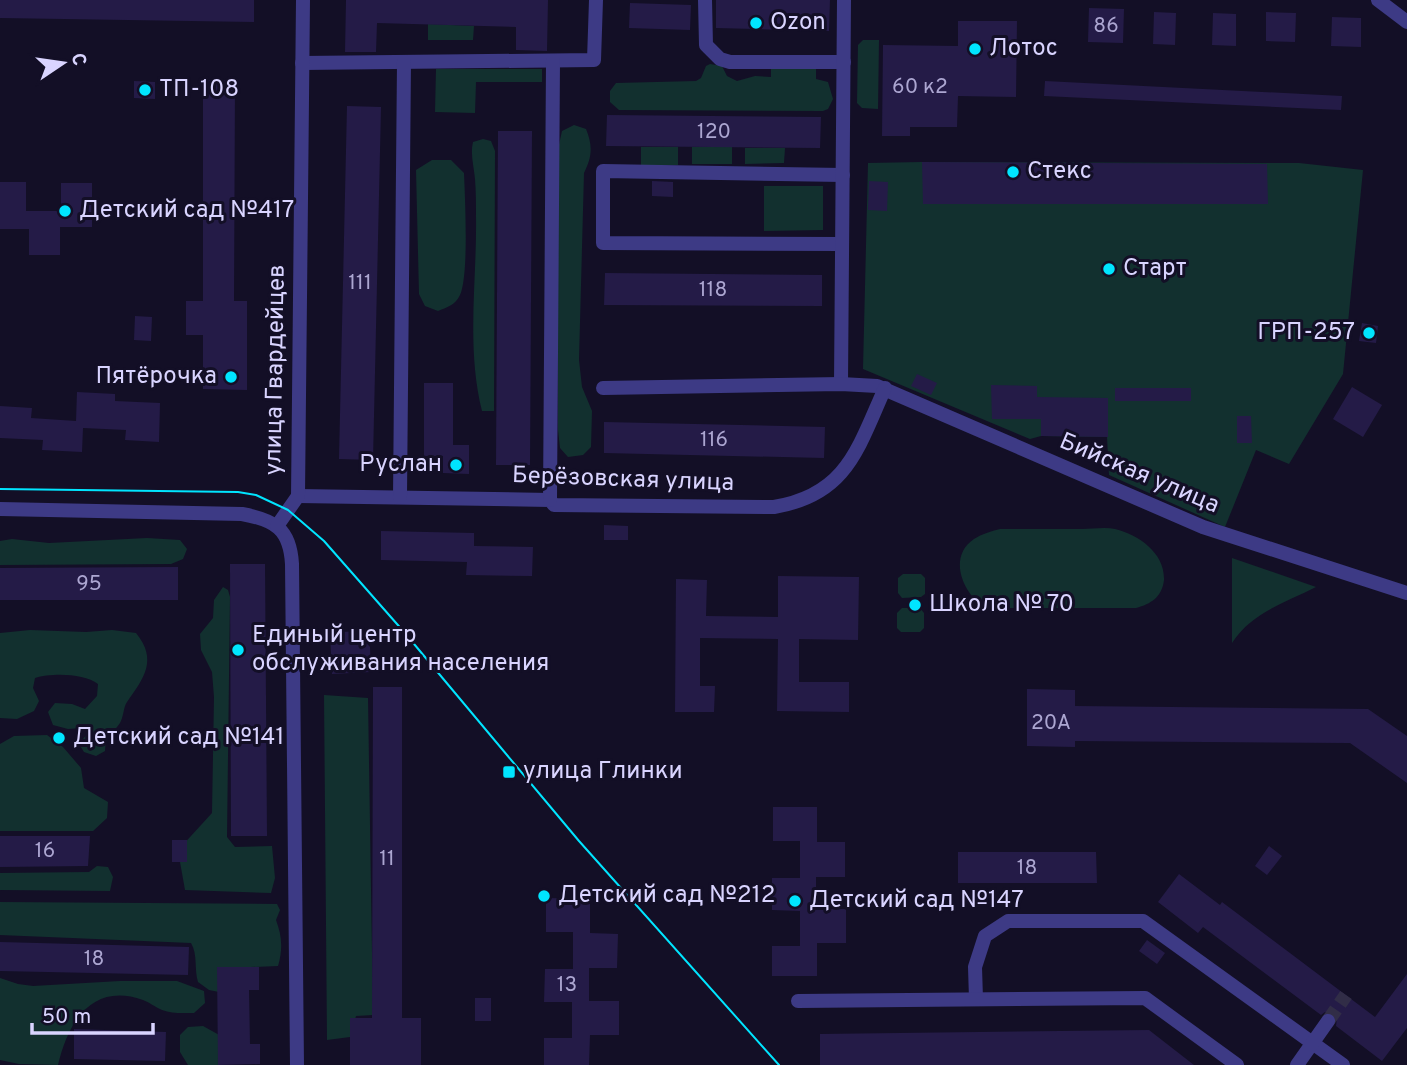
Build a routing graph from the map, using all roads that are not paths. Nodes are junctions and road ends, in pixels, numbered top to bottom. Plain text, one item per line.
1 (303, 0) edge
2 (596, 0) edge
3 (705, 0) edge
4 (844, 0) edge
5 (1378, 0) edge
6 (1407, 22) edge
7 (553, 61) junction
8 (404, 62) junction
9 (844, 62) junction
10 (302, 63) junction
11 (843, 175) junction
12 (842, 244) junction
13 (841, 384) junction
14 (603, 388) dead end
15 (885, 388) junction
16 (298, 496) junction
17 (400, 498) junction
18 (550, 500) junction
19 (0, 509) edge
20 (277, 526) junction
21 (1407, 593) edge
22 (976, 999) junction
23 (798, 1001) dead end
24 (1328, 1021) tunnel mouth
25 (1312, 1043) junction
26 (298, 1065) edge
27 (1237, 1065) edge
28 (1297, 1065) edge
29 (1343, 1065) edge

1 - 10 street, улица Гвардейцев
2 - 7 street
3 - 9 street
4 - 9 street
5 - 6 street
7 - 8 street
7 - 18 street
8 - 10 street
8 - 17 street
9 - 11 street
10 - 16 street, улица Гвардейцев
11 - 12 street
11 - 12 street
12 - 13 street
13 - 14 street, Бийская улица
13 - 15 street, Бийская улица
15 - 18 street, Берёзовская улица
15 - 21 street, Бийская улица
16 - 17 street, Берёзовская улица
16 - 20 street, улица Гвардейцев
17 - 18 street, Берёзовская улица
19 - 20 street
20 - 26 street
22 - 23 street
22 - 25 street
22 - 27 street
24 - 25 street
25 - 28 street
25 - 29 street

